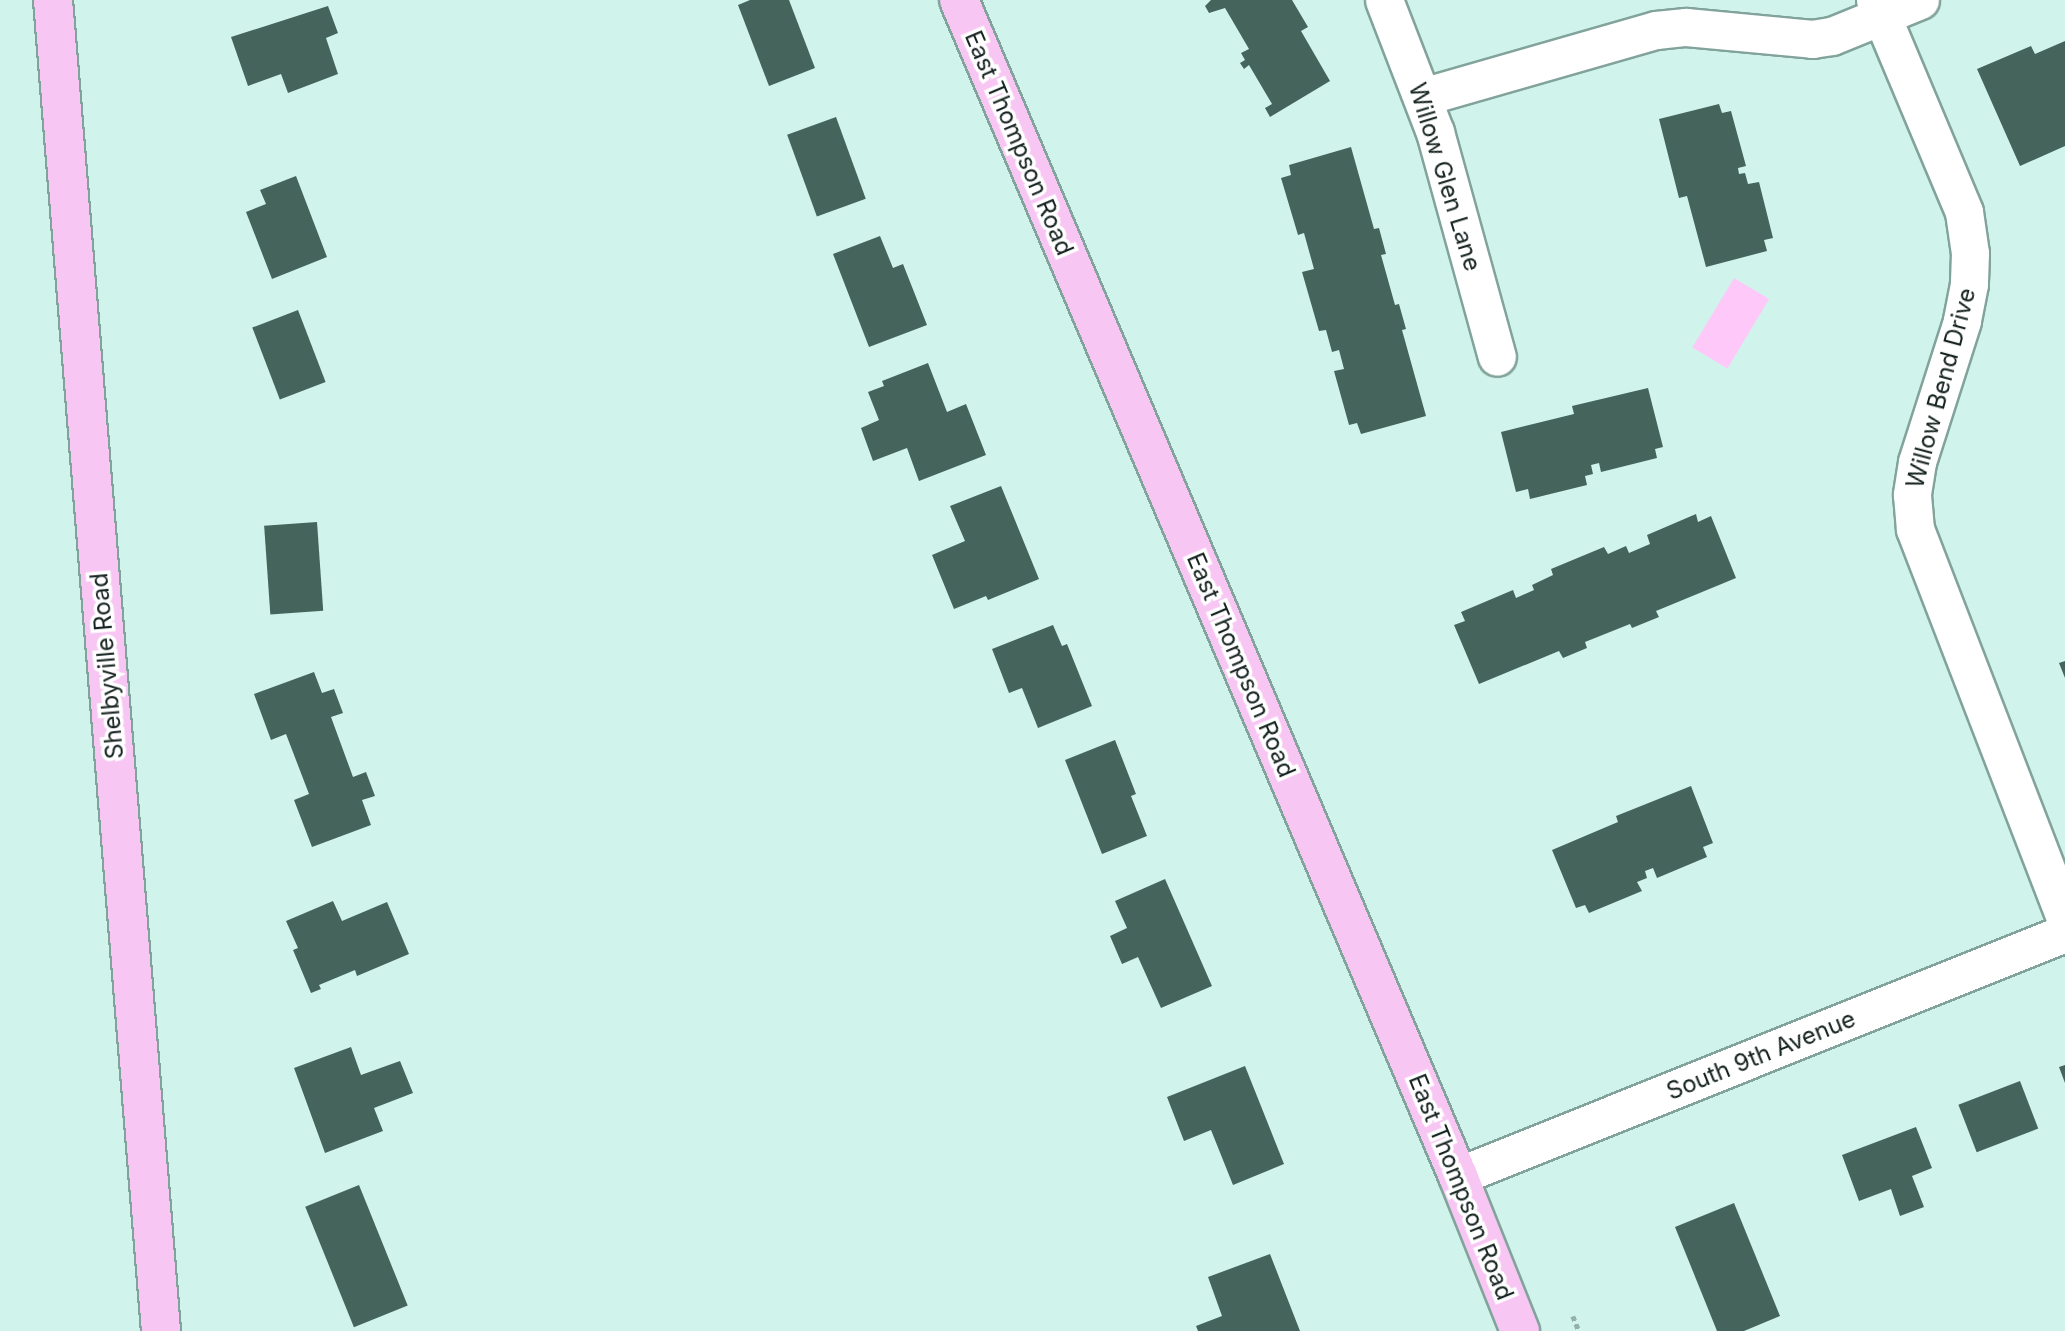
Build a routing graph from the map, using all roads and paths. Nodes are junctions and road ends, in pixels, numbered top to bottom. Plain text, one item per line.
1 (53, 0) edge
2 (959, 0) edge
3 (1384, 0) edge
4 (1920, 0) edge
5 (1879, 8) edge
6 (1422, 97) junction
7 (1497, 357) dead end
8 (2065, 917) edge
9 (2065, 933) edge
10 (1458, 1176) junction
11 (1573, 1316) dead end
12 (161, 1331) edge
13 (1520, 1331) edge
14 (1579, 1331) edge

1 - 12 main road, Shelbyville Road
2 - 10 main road, East Thompson Road
3 - 6 street, Willow Glen Lane
4 - 5 street
5 - 6 street
5 - 8 street, Willow Bend Drive
6 - 7 street, Willow Glen Lane
9 - 10 street, South 9th Avenue
10 - 13 main road, East Thompson Road
11 - 14 path

